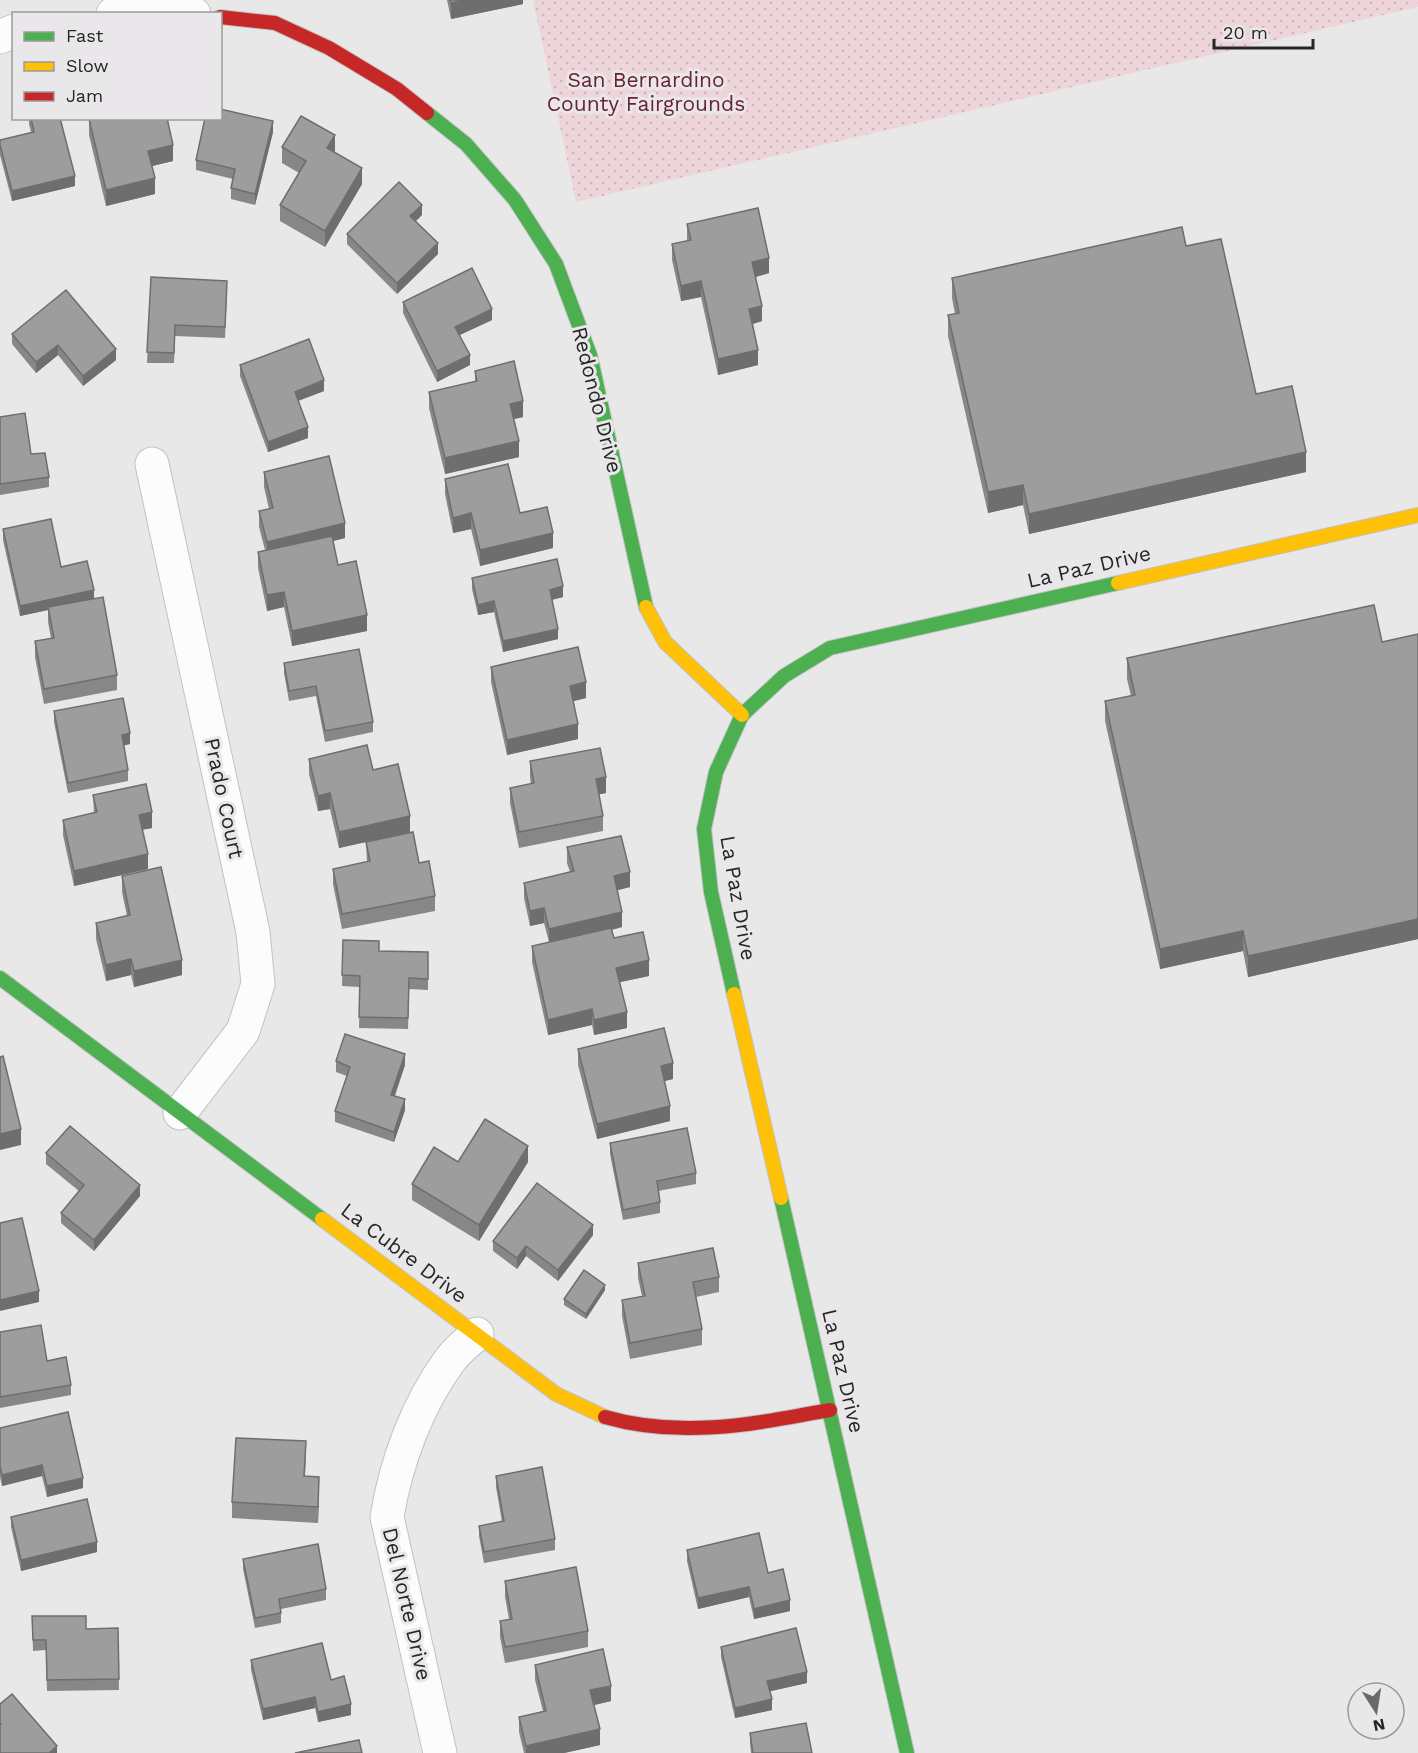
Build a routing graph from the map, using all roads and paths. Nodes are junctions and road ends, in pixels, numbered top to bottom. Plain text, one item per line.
1 (222, 17) edge
2 (152, 464) dead end
3 (1418, 515) edge
4 (742, 715) junction
5 (0, 978) edge
6 (180, 1113) junction
7 (477, 1334) junction
8 (830, 1410) junction
9 (441, 1753) edge
10 (907, 1753) edge

1 - 4 street, Redondo Drive
2 - 6 street, Prado Court
3 - 4 street, La Paz Drive
4 - 8 street, La Paz Drive
5 - 6 street, La Cubre Drive
6 - 7 street, La Cubre Drive
7 - 8 street, La Cubre Drive
7 - 9 street, Del Norte Drive
8 - 10 street, La Paz Drive

